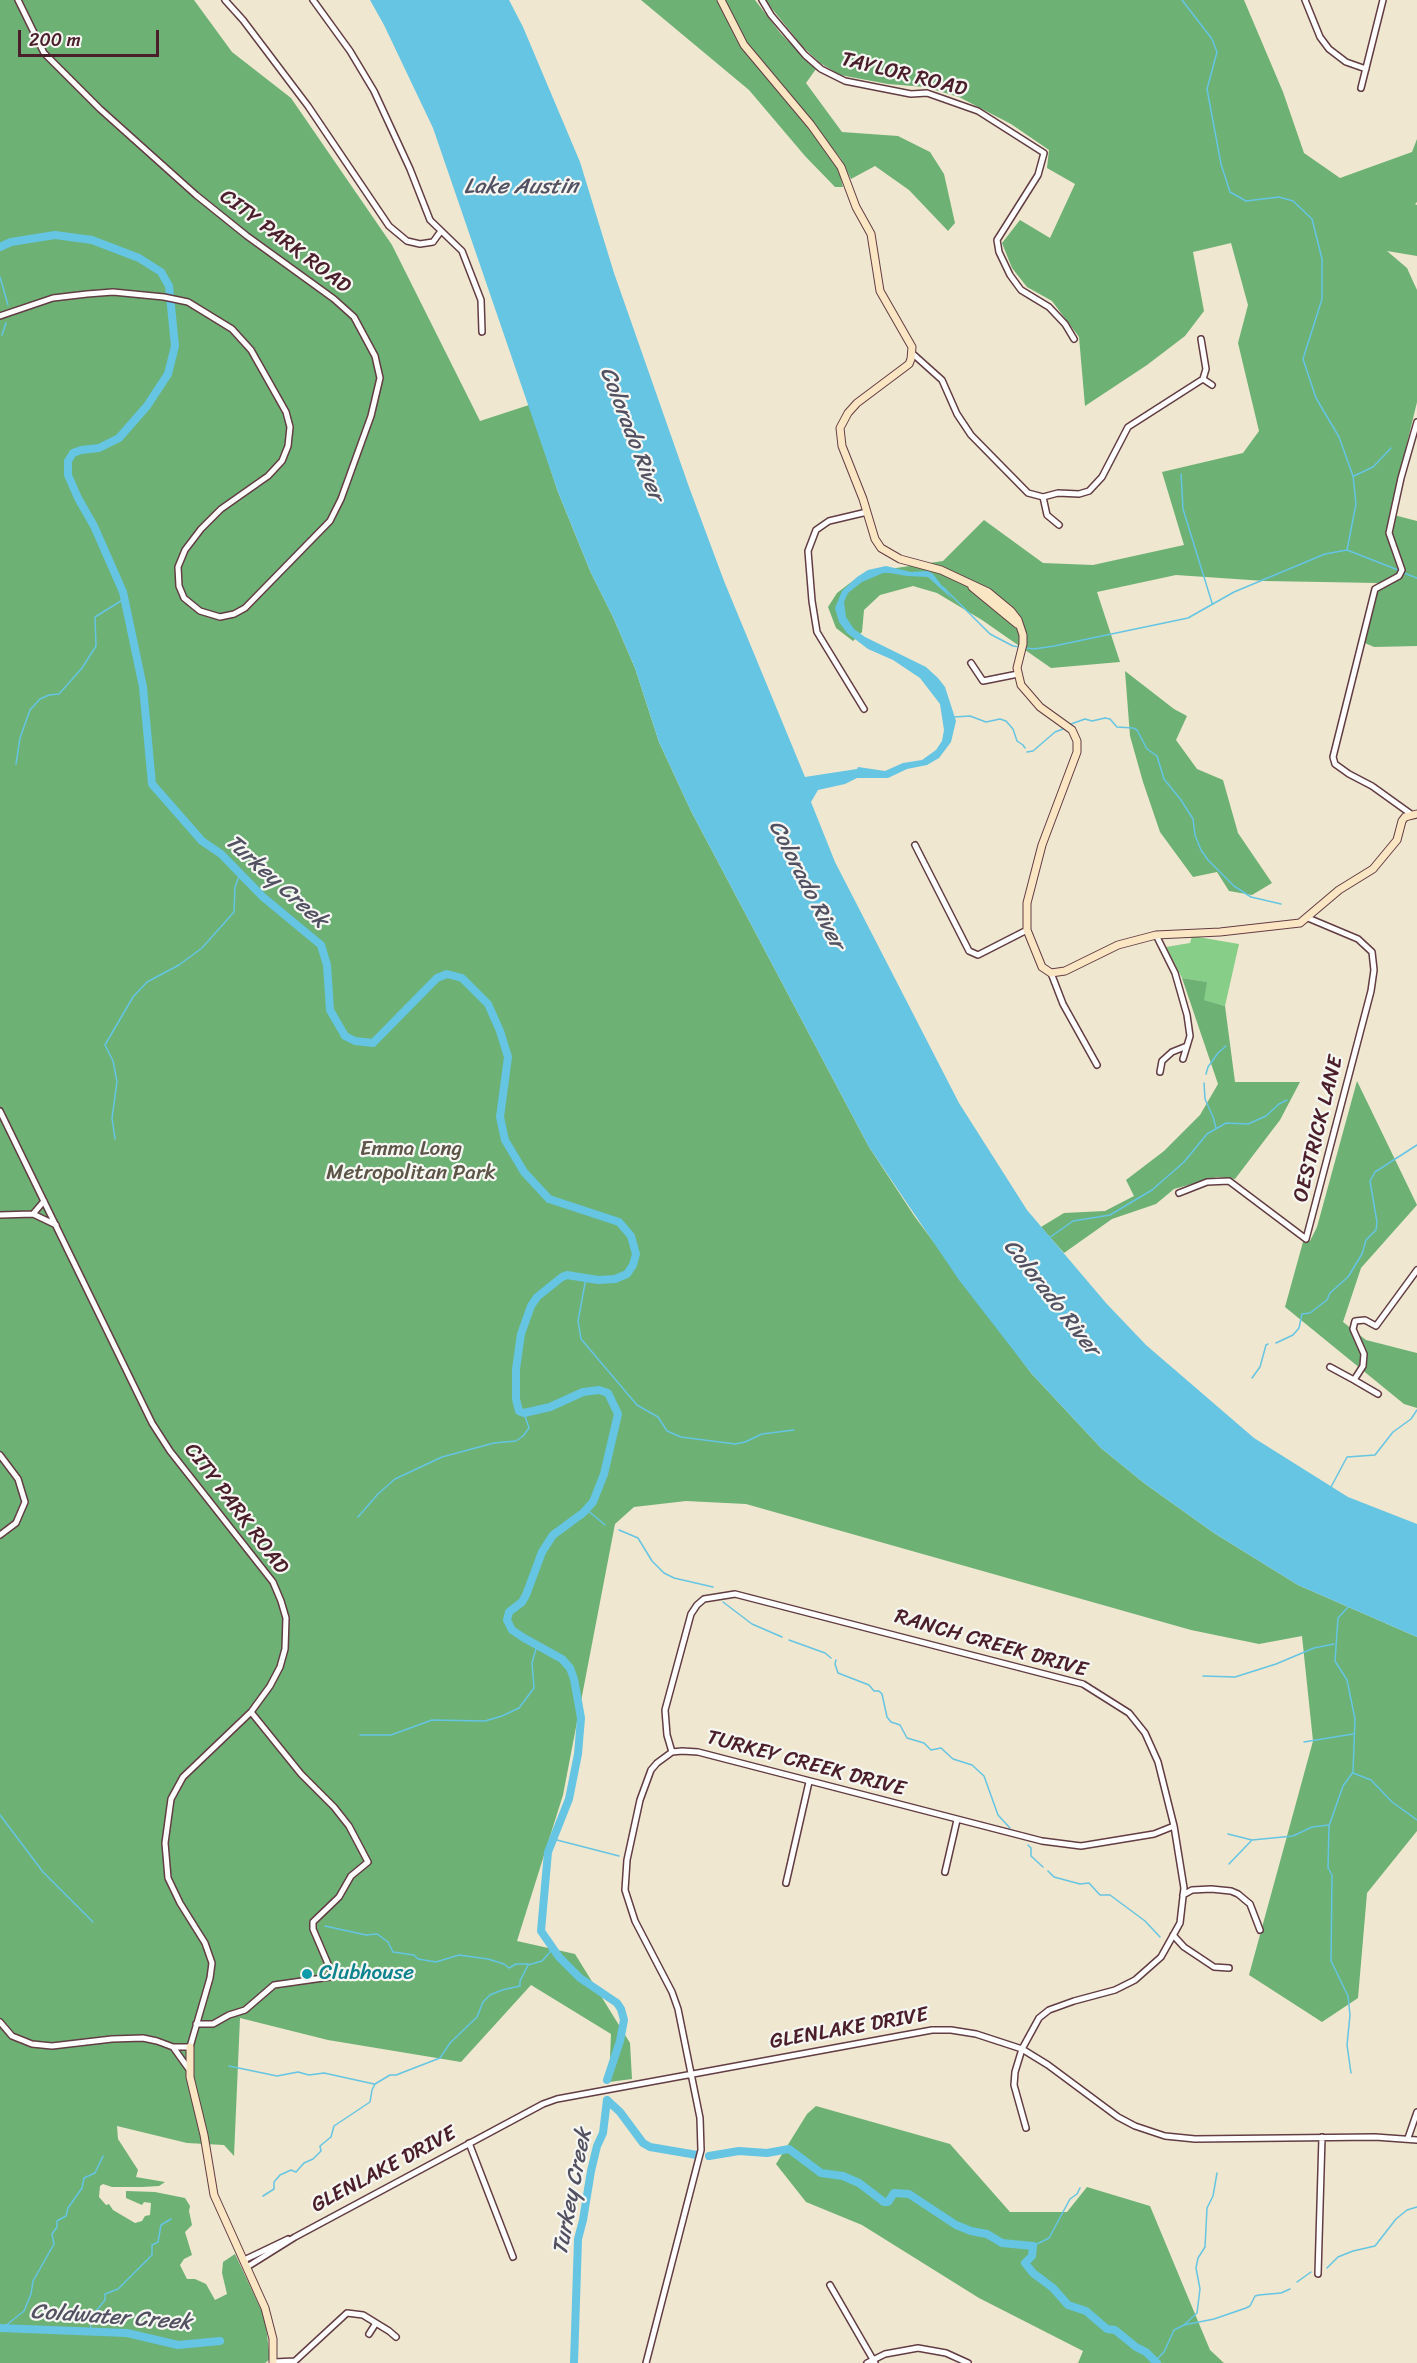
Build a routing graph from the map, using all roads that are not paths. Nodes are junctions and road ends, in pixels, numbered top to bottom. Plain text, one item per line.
1 (18, 0) edge
2 (225, 0) edge
3 (313, 0) edge
4 (721, 0) edge
5 (762, 0) edge
6 (1305, 0) edge
7 (1383, 0) edge
8 (1366, 69) junction
9 (1361, 88) dead end
10 (441, 231) junction
11 (0, 316) edge
12 (482, 332) dead end
13 (1074, 339) dead end
14 (1201, 339) dead end
15 (913, 354) junction
16 (1203, 379) junction
17 (1212, 385) dead end
18 (1417, 422) edge
19 (1043, 497) junction
20 (867, 512) junction
21 (1059, 525) dead end
22 (971, 663) dead end
23 (1018, 674) junction
24 (864, 709) dead end
25 (1414, 814) edge
26 (915, 845) dead end
27 (1308, 918) junction
28 (1027, 930) junction
29 (1156, 934) junction
30 (1051, 973) junction
31 (1187, 1046) junction
32 (1183, 1059) dead end
33 (1097, 1065) dead end
34 (1160, 1072) dead end
35 (0, 1111) edge
36 (1179, 1193) dead end
37 (45, 1201) junction
38 (33, 1214) junction
39 (0, 1215) edge
40 (56, 1225) junction
41 (1417, 1270) edge
42 (1330, 1367) dead end
43 (1354, 1380) junction
44 (1378, 1394) dead end
45 (0, 1455) edge
46 (0, 1535) edge
47 (251, 1712) junction
48 (672, 1752) junction
49 (808, 1782) junction
50 (957, 1820) junction
51 (1174, 1826) junction
52 (945, 1872) dead end
53 (786, 1883) dead end
54 (1183, 1895) junction
55 (1260, 1930) dead end
56 (1173, 1935) junction
57 (1229, 1968) dead end
58 (0, 2022) edge
59 (196, 2024) junction
60 (173, 2047) junction
61 (190, 2047) junction
62 (1022, 2049) junction
63 (188, 2068) junction
64 (691, 2074) junction
65 (1417, 2112) edge
66 (1026, 2128) dead end
67 (1322, 2137) junction
68 (1408, 2138) junction
69 (1417, 2140) edge
70 (469, 2143) junction
71 (513, 2257) dead end
72 (246, 2263) junction
73 (1318, 2274) dead end
74 (830, 2285) dead end
75 (376, 2323) junction
76 (369, 2334) dead end
77 (396, 2337) dead end
78 (874, 2361) edge
79 (273, 2362) edge
80 (646, 2363) edge
81 (867, 2363) edge
82 (968, 2363) edge

1 - 11 street, CITY PARK ROAD
2 - 10 street
3 - 10 street
4 - 15 street
5 - 13 street, TAYLOR ROAD
6 - 8 street
7 - 8 street
8 - 9 street
10 - 12 street
14 - 16 street
15 - 19 street
15 - 20 street
16 - 17 street
16 - 19 street
18 - 25 street
19 - 21 street
20 - 23 street
20 - 24 street
22 - 23 street
23 - 28 street
25 - 27 street
26 - 28 street
27 - 29 street
27 - 36 street, OESTRICK LANE
28 - 30 street
29 - 30 street
29 - 31 street
30 - 33 street
31 - 32 street
31 - 34 street
35 - 37 street, CITY PARK ROAD
37 - 38 street
37 - 40 street, CITY PARK ROAD
38 - 39 street
38 - 40 street
40 - 47 street, CITY PARK ROAD
41 - 43 street
42 - 43 street
43 - 44 street
45 - 46 street
47 - 59 street, CITY PARK ROAD
47 - 59 street
48 - 49 street, TURKEY CREEK DRIVE
48 - 51 street, RANCH CREEK DRIVE
48 - 64 street
49 - 50 street, TURKEY CREEK DRIVE
49 - 53 street
50 - 51 street, TURKEY CREEK DRIVE
50 - 52 street
51 - 54 street, RANCH CREEK DRIVE
54 - 55 street
54 - 56 street, RANCH CREEK DRIVE
56 - 57 street
56 - 62 street, RANCH CREEK DRIVE
58 - 60 street
59 - 61 street, CITY PARK ROAD
60 - 61 street
60 - 63 street
61 - 63 street, CITY PARK ROAD
62 - 64 street, GLENLAKE DRIVE
62 - 66 street, RANCH CREEK DRIVE
62 - 67 street, GLENLAKE DRIVE
63 - 72 street, CITY PARK ROAD
64 - 70 street, GLENLAKE DRIVE
64 - 80 street
65 - 68 street
67 - 68 street, GLENLAKE DRIVE
67 - 73 street
68 - 69 street, GLENLAKE DRIVE
70 - 71 street
70 - 72 street, GLENLAKE DRIVE
72 - 79 street, CITY PARK ROAD
74 - 78 street
75 - 76 street
75 - 77 street
75 - 79 street
78 - 81 street
78 - 82 street

